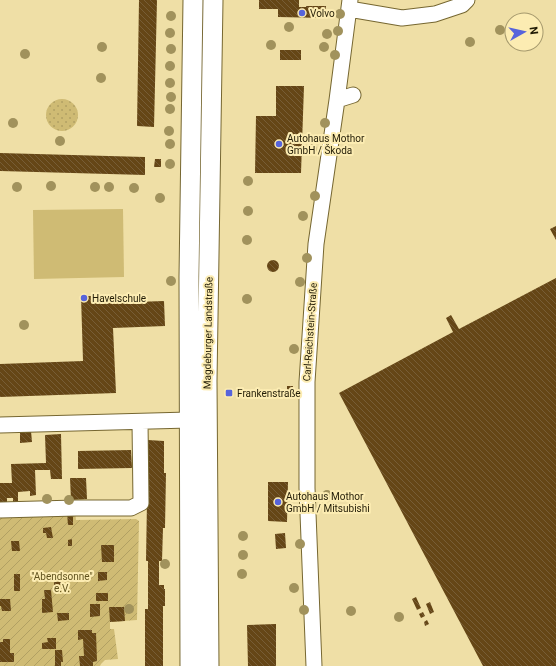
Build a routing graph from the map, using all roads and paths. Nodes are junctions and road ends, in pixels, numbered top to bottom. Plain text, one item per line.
1 (193, 0) edge
2 (213, 0) edge
3 (468, 0) edge
4 (349, 5) edge
5 (353, 95) dead end
6 (337, 100) junction
7 (189, 420) junction
8 (140, 422) junction
9 (0, 425) edge
10 (0, 510) edge
11 (190, 666) edge
12 (209, 666) edge
13 (314, 666) edge

1 - 7 main road, Magdeburger Landstraße
2 - 12 main road, Magdeburger Landstraße
3 - 4 street
4 - 6 street, Carl-Reichstein-Straße
5 - 6 street
6 - 13 street, Carl-Reichstein-Straße
7 - 8 street
7 - 11 main road, Magdeburger Landstraße
8 - 9 street
8 - 10 street

